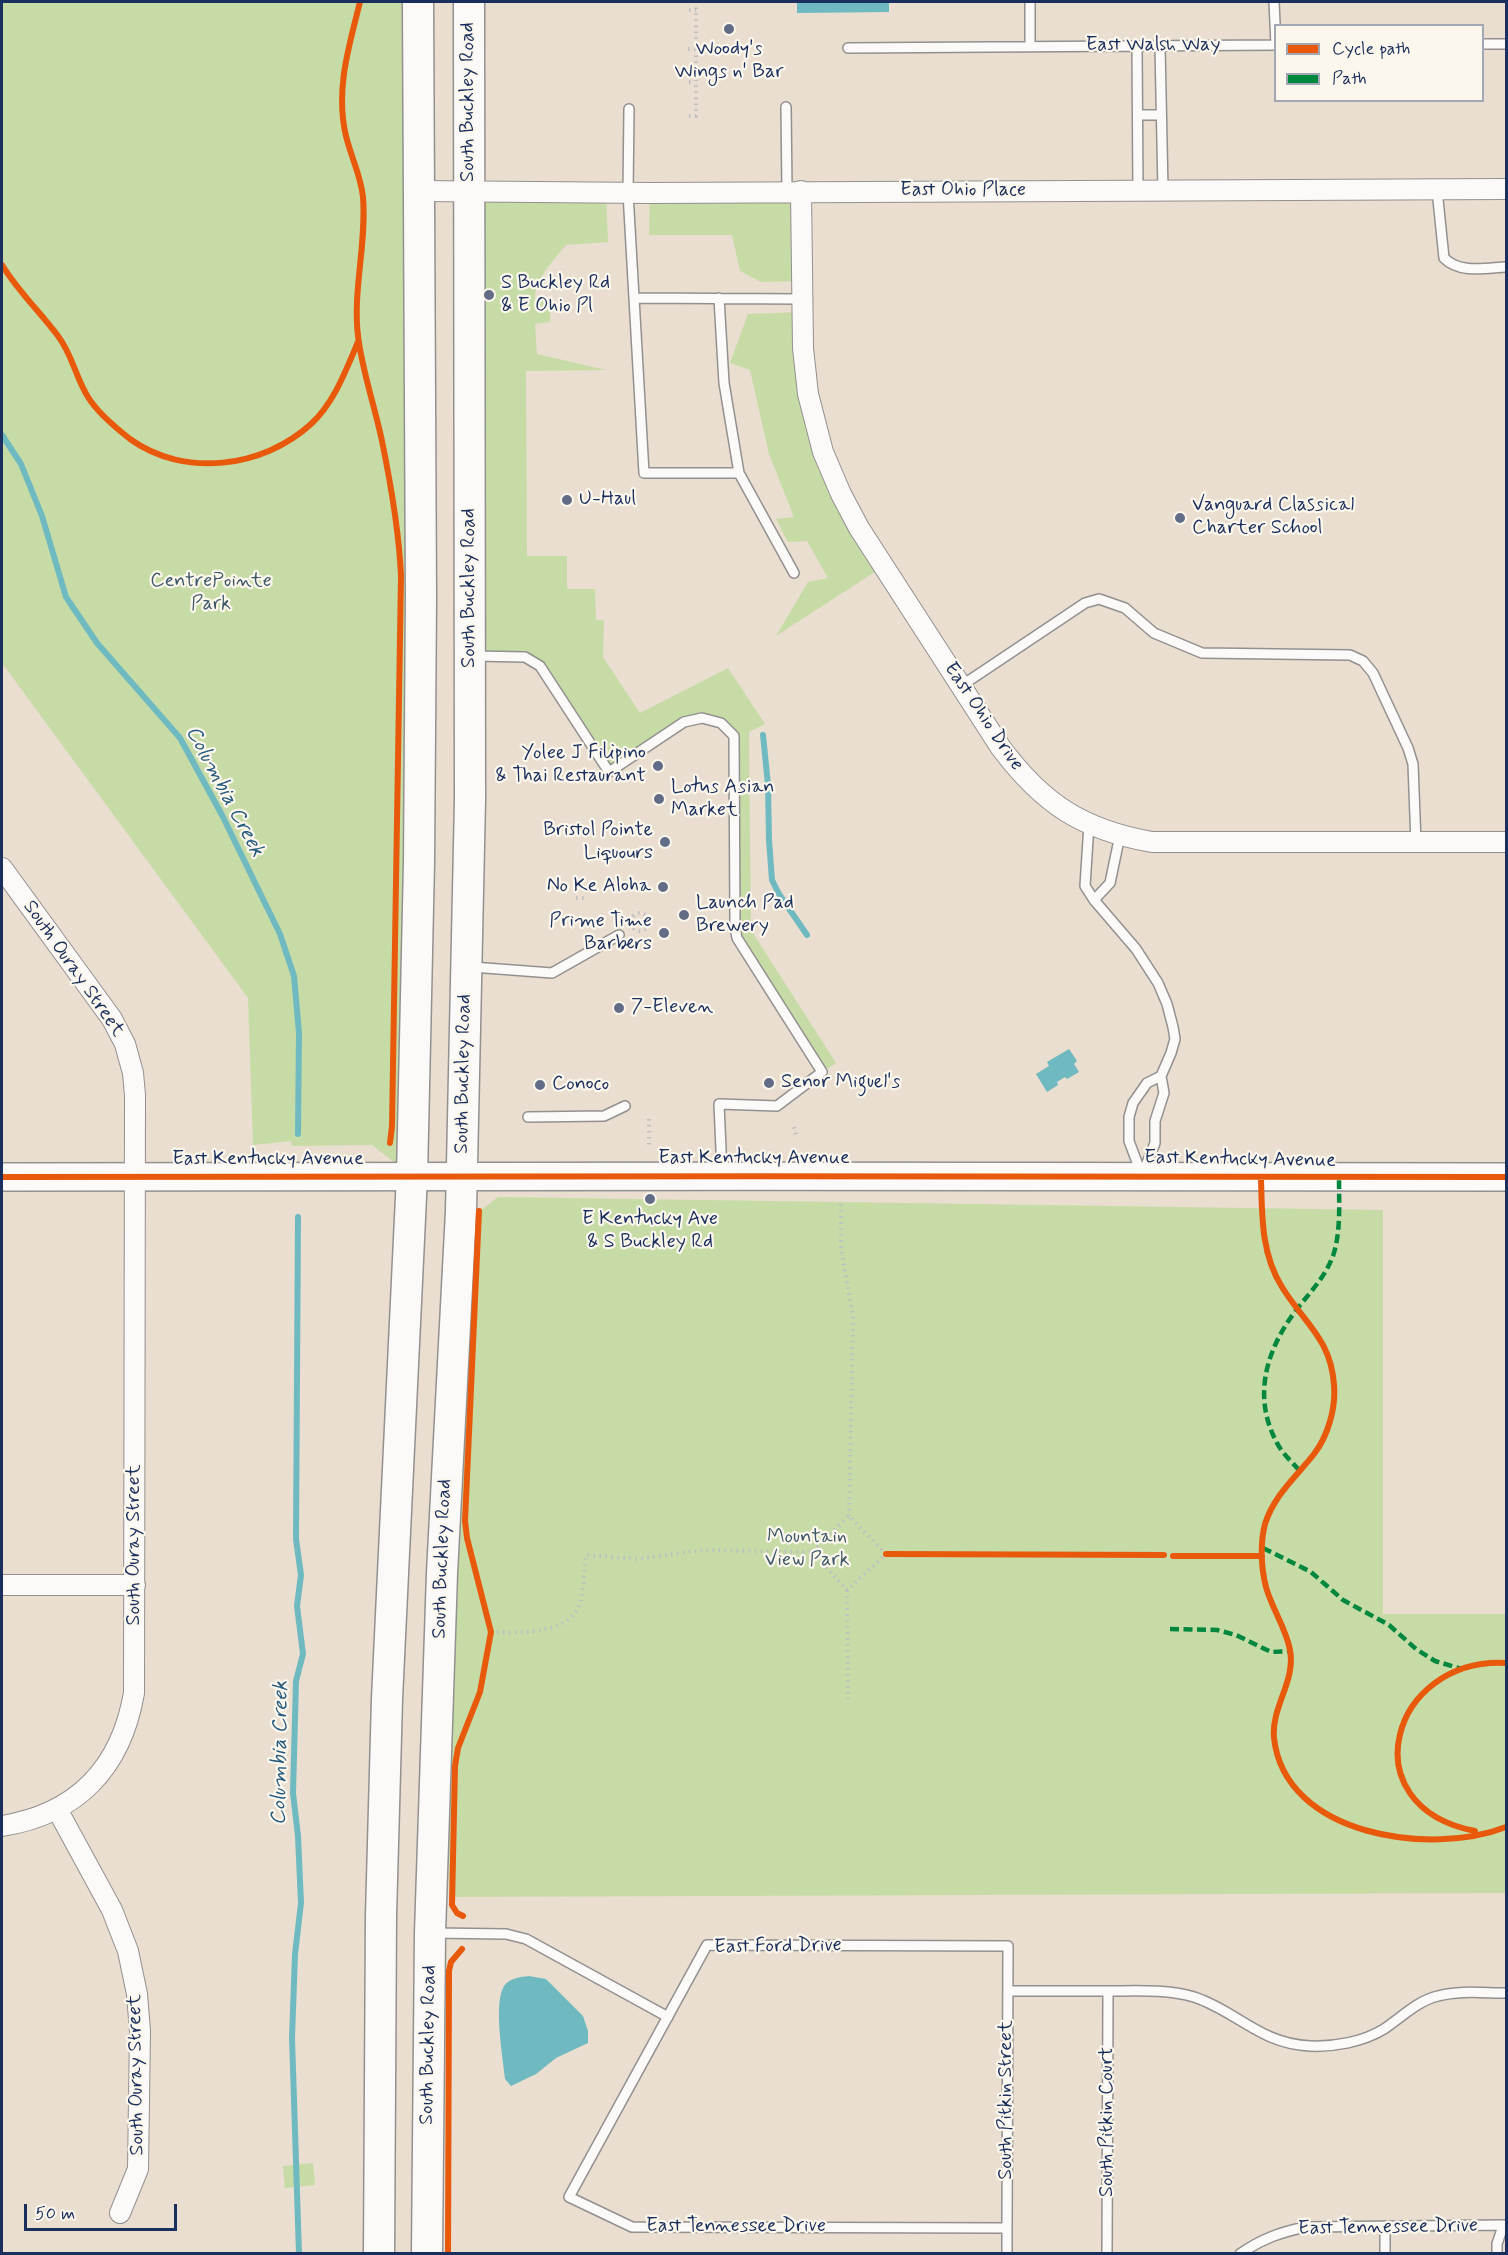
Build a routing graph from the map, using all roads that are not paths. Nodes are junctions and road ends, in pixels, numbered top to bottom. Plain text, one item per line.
1 (418, 2) edge
2 (468, 2) edge
3 (1030, 2) edge
4 (1274, 2) edge
5 (1275, 24) edge
6 (1484, 44) edge
7 (1506, 44) edge
8 (1274, 45) edge
9 (1030, 46) junction
10 (1137, 46) junction
11 (1160, 46) junction
12 (848, 48) dead end
13 (786, 107) dead end
14 (629, 109) dead end
15 (1138, 115) junction
16 (1161, 115) junction
17 (1506, 189) edge
18 (1437, 190) junction
19 (419, 191) junction
20 (470, 191) junction
21 (794, 191) junction
22 (1138, 191) junction
23 (1163, 191) junction
24 (628, 193) junction
25 (1506, 267) edge
26 (634, 298) junction
27 (719, 298) junction
28 (802, 299) junction
29 (739, 473) junction
30 (794, 573) dead end
31 (471, 656) junction
32 (961, 686) junction
33 (1089, 824) junction
34 (1120, 835) junction
35 (1506, 842) edge
36 (1416, 843) junction
37 (2, 868) edge
38 (1095, 900) junction
39 (619, 935) dead end
40 (466, 966) junction
41 (1161, 1076) junction
42 (626, 1106) dead end
43 (528, 1117) dead end
44 (412, 1176) junction
45 (461, 1176) junction
46 (722, 1176) junction
47 (1142, 1176) junction
48 (135, 1177) junction
49 (1506, 1177) edge
50 (2, 1178) edge
51 (2, 1585) edge
52 (135, 1585) junction
53 (57, 1809) junction
54 (2, 1826) edge
55 (430, 1933) junction
56 (1008, 1946) joint
57 (1008, 1991) junction
58 (1108, 1991) junction
59 (1506, 1993) edge
60 (668, 2017) junction
61 (120, 2213) dead end
62 (1505, 2225) edge
63 (1385, 2226) junction
64 (1007, 2228) junction
65 (380, 2253) edge
66 (427, 2253) edge
67 (1007, 2253) edge
68 (1107, 2253) edge
69 (1240, 2253) edge
70 (1385, 2253) edge
71 (1497, 2253) edge

1 - 19 main road
2 - 20 main road, South Buckley Road
3 - 9 lane
4 - 5 lane
6 - 7 lane
8 - 11 lane, East Walsh Way
9 - 10 lane, East Walsh Way
9 - 12 lane, East Walsh Way
10 - 11 lane, East Walsh Way
10 - 15 lane
11 - 16 lane
13 - 21 lane
14 - 24 lane
15 - 16 lane
15 - 22 lane
16 - 23 lane
17 - 18 street, East Ohio Place
18 - 23 street, East Ohio Place
18 - 25 lane
19 - 20 street, East Ohio Place
19 - 44 main road
20 - 24 street, East Ohio Place
20 - 31 main road, South Buckley Road
21 - 22 street, East Ohio Place
21 - 24 street, East Ohio Place
21 - 28 street, East Ohio Drive
22 - 23 street, East Ohio Place
24 - 26 lane
26 - 27 lane
26 - 29 lane
27 - 28 lane
27 - 29 lane
28 - 32 street, East Ohio Drive
29 - 30 lane
31 - 40 main road, South Buckley Road
31 - 46 lane
32 - 33 street, East Ohio Drive
32 - 36 lane
33 - 34 street, East Ohio Drive
33 - 38 lane
34 - 36 street, East Ohio Drive
34 - 38 lane
35 - 36 street, East Ohio Drive
37 - 48 street, South Ouray Street
38 - 41 lane
39 - 40 lane
40 - 45 main road, South Buckley Road
41 - 47 lane
41 - 47 lane
42 - 43 lane
44 - 45 street, East Kentucky Avenue
44 - 48 street, East Kentucky Avenue
44 - 65 main road
45 - 46 street, East Kentucky Avenue
45 - 55 main road, South Buckley Road
46 - 47 street, East Kentucky Avenue
47 - 49 street, East Kentucky Avenue
48 - 50 street, East Kentucky Avenue
48 - 52 street, South Ouray Street
51 - 52 street
52 - 53 street, South Ouray Street
53 - 54 street
53 - 61 street, South Ouray Street
55 - 60 lane
55 - 66 main road, South Buckley Road
56 - 57 lane, South Pitkin Street
56 - 60 lane, East Ford Drive
57 - 58 lane
57 - 64 lane, South Pitkin Street
58 - 59 lane
58 - 68 lane, South Pitkin Court
60 - 64 lane, East Tennessee Drive
62 - 63 lane, East Tennessee Drive
62 - 71 lane
63 - 69 lane, East Tennessee Drive
63 - 70 lane
64 - 67 lane, South Pitkin Street

